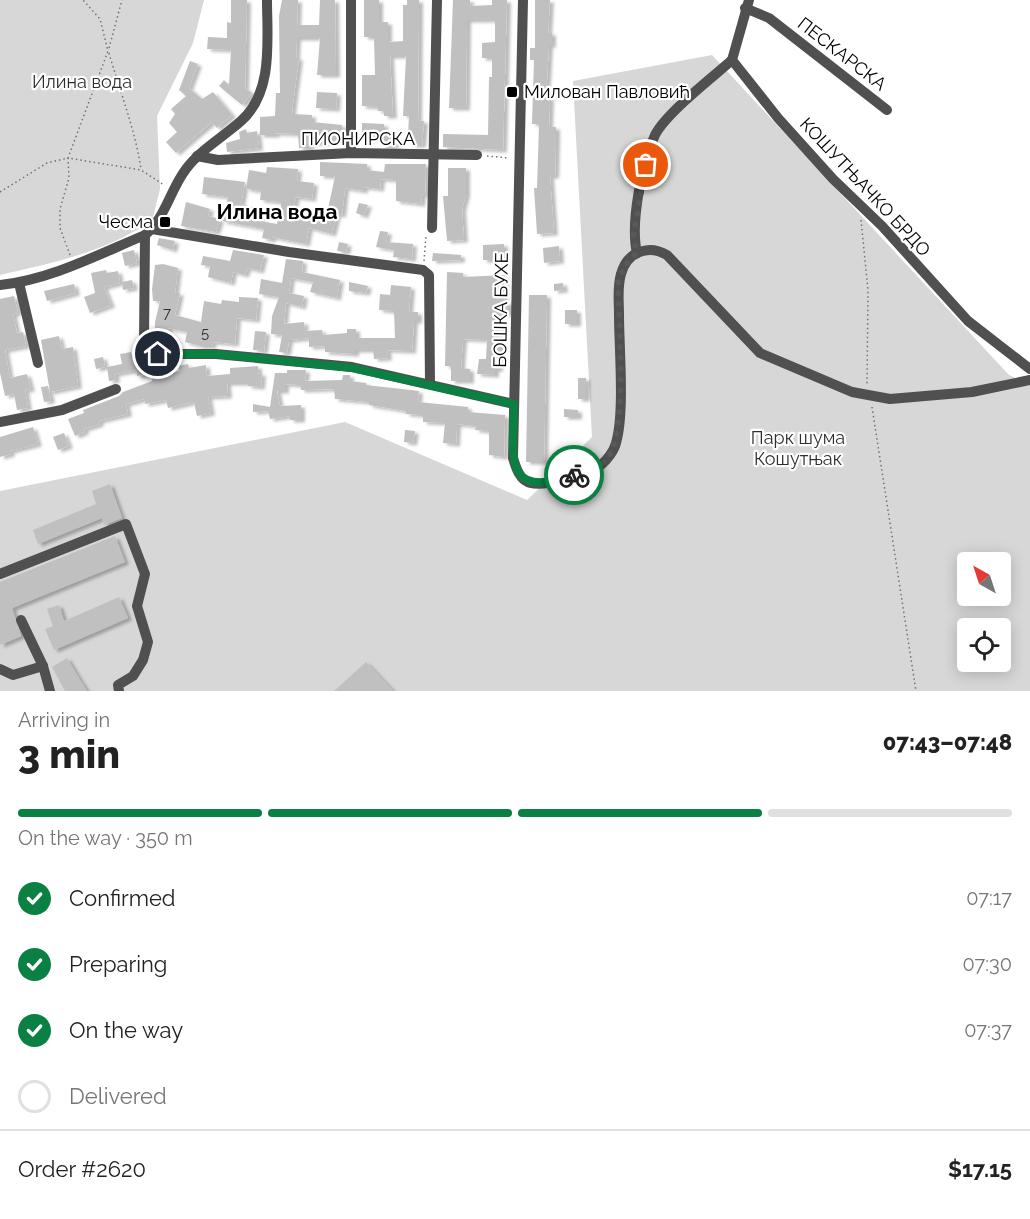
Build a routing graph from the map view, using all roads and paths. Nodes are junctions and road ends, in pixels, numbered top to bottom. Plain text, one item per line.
1 (83, 0) edge
2 (122, 0) edge
3 (267, 0) edge
4 (351, 0) edge
5 (437, 0) edge
6 (523, 0) edge
7 (747, 4) edge
8 (108, 51) junction
9 (732, 60) junction
10 (887, 110) dead end
11 (351, 153) junction
12 (477, 155) joint
13 (197, 156) junction
14 (435, 156) junction
15 (68, 158) junction
16 (519, 159) junction
17 (141, 170) junction
18 (173, 190) junction
19 (0, 192) edge
20 (859, 206) junction
21 (432, 228) joint
22 (148, 232) junction
23 (637, 253) junction
24 (74, 265) junction
25 (426, 273) junction
26 (19, 283) junction
27 (0, 285) edge
28 (38, 363) dead end
29 (1030, 369) edge
30 (1030, 380) edge
31 (430, 384) junction
32 (116, 389) dead end
33 (867, 396) junction
34 (514, 404) junction
35 (0, 422) edge
36 (0, 574) edge
37 (21, 620) dead end
38 (43, 666) junction
39 (0, 669) edge
40 (50, 691) edge
41 (119, 691) edge
42 (916, 691) edge

1 - 8 path
2 - 8 path
3 - 13 street
4 - 11 street
5 - 14 street
6 - 16 street, БОШКА БУХЕ
7 - 9 street
7 - 10 street, ПЕСКАРСКА
8 - 15 path
8 - 17 path
9 - 20 street, КОШУТЊАЧКО БРДО
9 - 23 street
11 - 13 street, ПИОНИРСКА
11 - 14 street, ПИОНИРСКА
12 - 14 street, ПИОНИРСКА
12 - 16 path
13 - 18 street
14 - 21 street
15 - 17 path
15 - 19 path
15 - 24 path
16 - 34 street, БОШКА БУХЕ
17 - 18 path
18 - 22 street
20 - 29 street, КОШУТЊАЧКО БРДО
20 - 33 path
21 - 25 path
22 - 24 street
22 - 25 street
22 - 31 street
23 - 33 street
23 - 34 street, БОШКА БУХЕ
24 - 26 street
25 - 31 street
26 - 27 street
26 - 28 street
30 - 33 street
31 - 34 street
32 - 35 street
33 - 42 path
36 - 41 street
37 - 38 street
38 - 39 street
38 - 40 street

